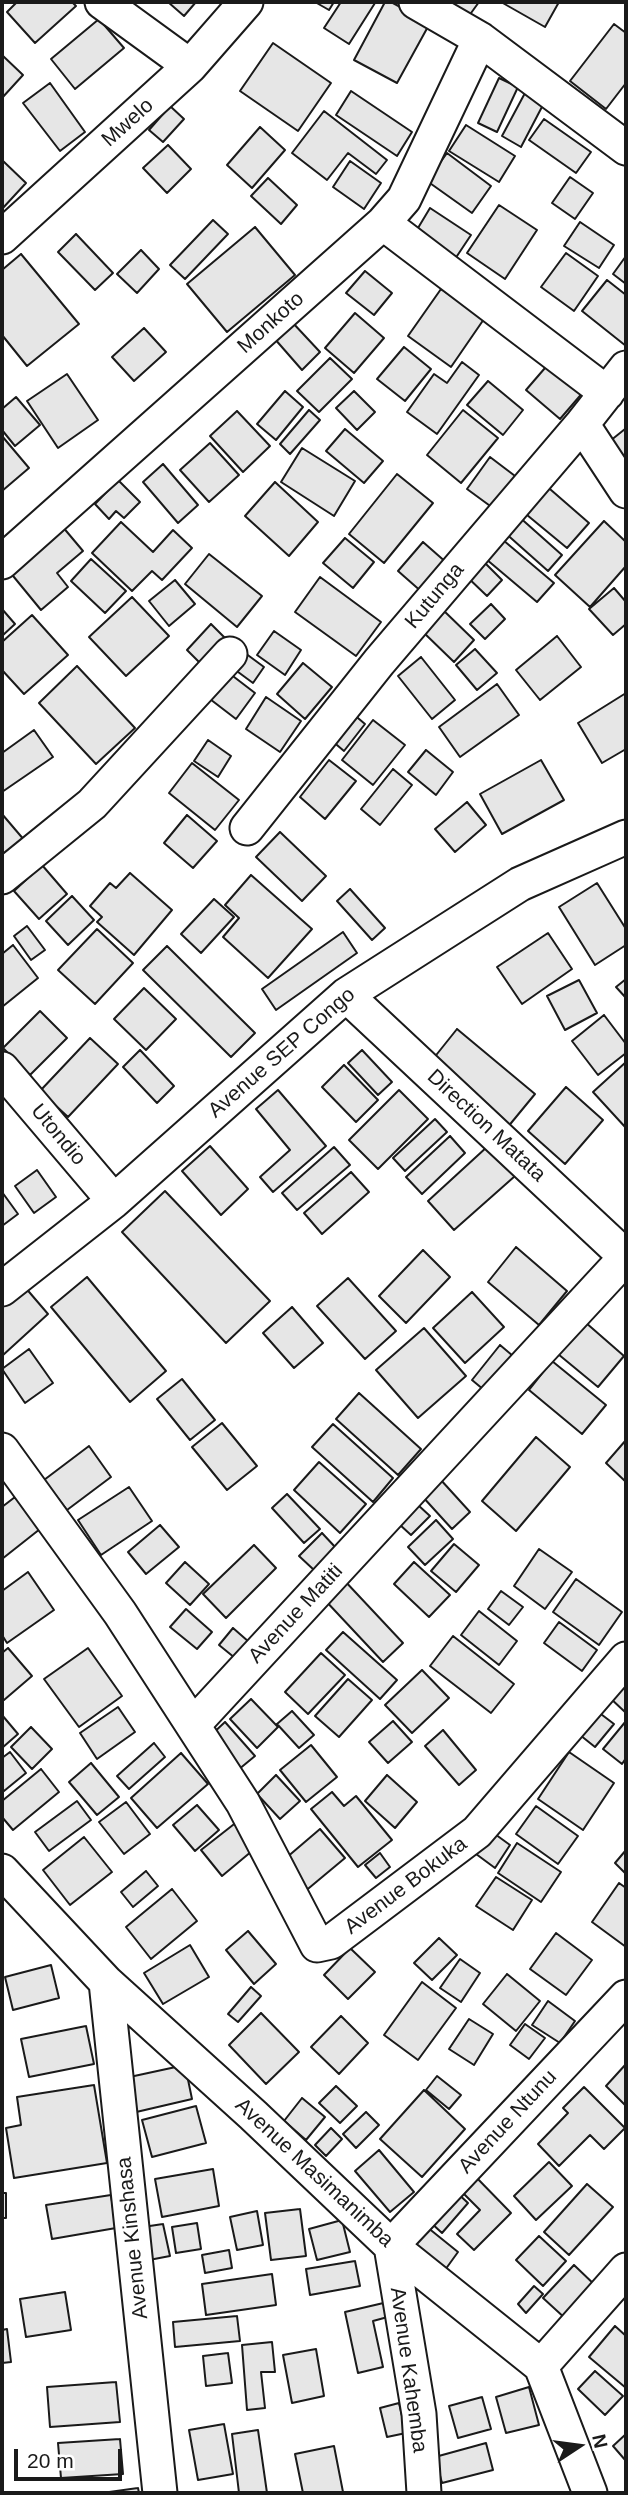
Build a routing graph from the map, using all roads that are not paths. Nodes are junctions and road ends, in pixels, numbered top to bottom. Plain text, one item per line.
1 (102, 2) edge
2 (246, 2) edge
3 (416, 2) edge
4 (480, 39) junction
5 (190, 66) junction
6 (626, 148) edge
7 (383, 223) junction
8 (2, 237) edge
9 (617, 380) edge
10 (582, 424) junction
11 (626, 491) edge
12 (2, 562) edge
13 (230, 653) dead end
14 (247, 828) dead end
15 (626, 837) edge
16 (2, 877) edge
17 (346, 995) junction
18 (2, 1069) edge
19 (114, 1201) junction
20 (626, 1257) edge
21 (2, 1289) edge
22 (2, 1450) edge
23 (626, 1659) edge
24 (193, 1725) junction
25 (2, 1871) edge
26 (106, 1982) junction
27 (626, 1997) edge
28 (391, 2246) junction
29 (626, 2270) edge
30 (541, 2365) junction
31 (160, 2493) edge
32 (424, 2493) edge
33 (590, 2493) edge

1 - 5 street
2 - 5 street, Mwelo
3 - 4 street
4 - 6 street
4 - 7 street, Monkoto
5 - 8 street, Mwelo
7 - 9 street
7 - 12 street, Monkoto
9 - 10 street, Kutunga
10 - 11 street
10 - 14 street, Kutunga
13 - 16 street
15 - 17 street, Avenue SEP Congo
17 - 19 street, Avenue SEP Congo
17 - 20 street, Direction Matata
18 - 19 street, Utondio
19 - 21 street, Avenue SEP Congo
20 - 24 street, Avenue Matiti
22 - 24 street
23 - 24 street, Avenue Bokuka
25 - 26 street, Avenue Masimanimba
26 - 28 street, Avenue Masimanimba
26 - 31 street, Avenue Kinshasa
27 - 28 street, Avenue Ntunu
28 - 30 street, Avenue Masimanimba
28 - 32 street, Avenue Kahemba
29 - 30 street
30 - 33 street

